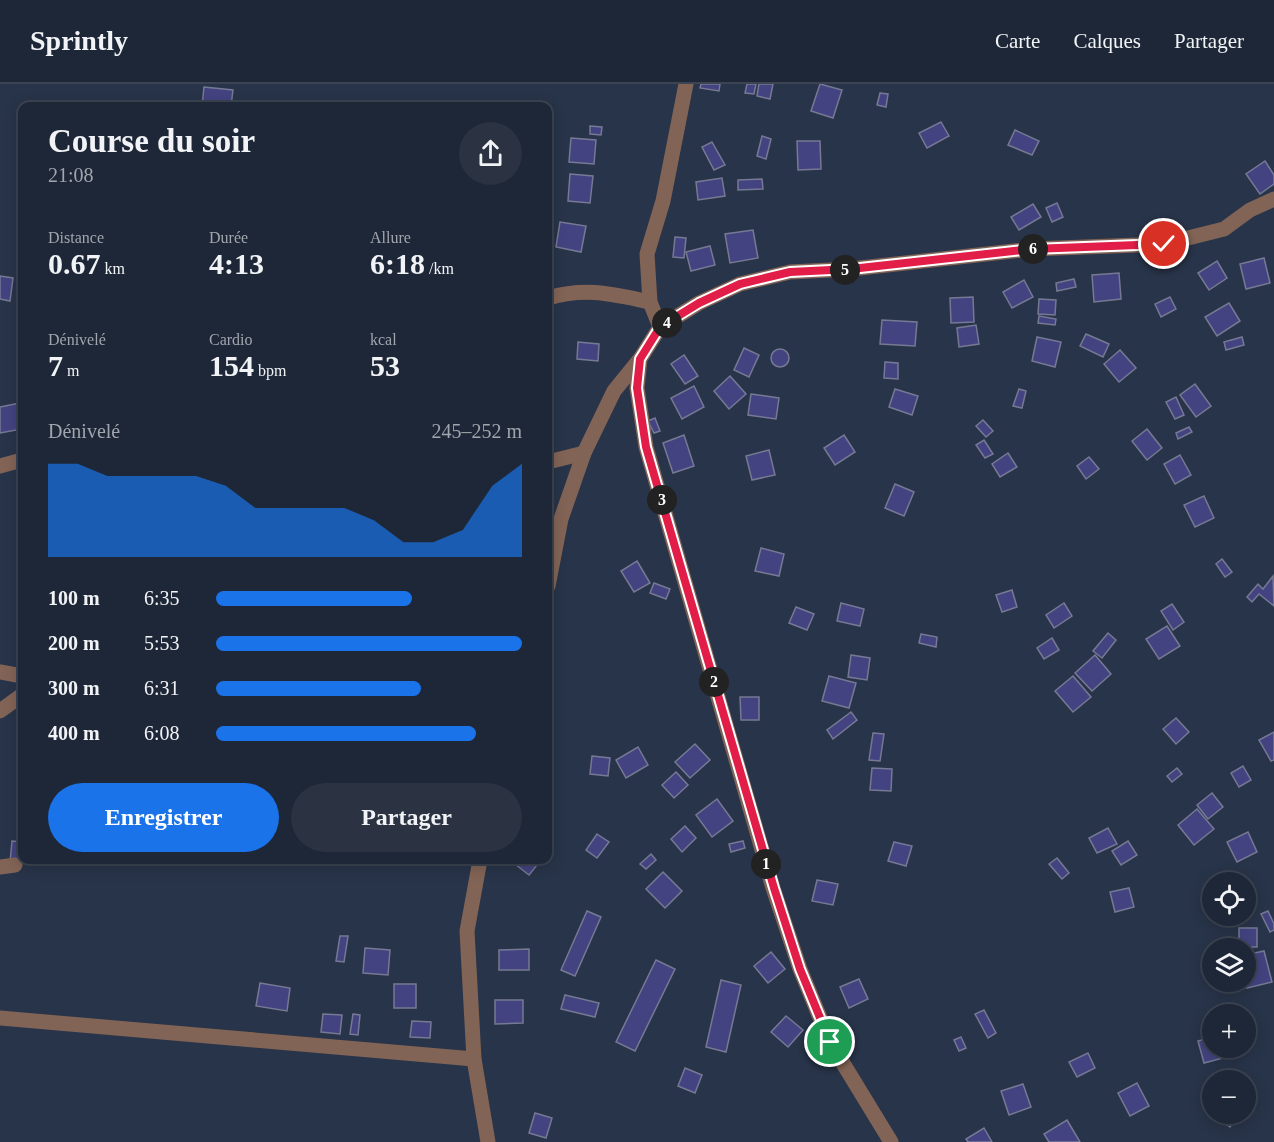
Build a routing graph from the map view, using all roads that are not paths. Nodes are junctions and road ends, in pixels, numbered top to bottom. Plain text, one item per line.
1 (686, 84) edge
2 (1274, 199) edge
3 (552, 297) edge
4 (650, 302) junction
5 (660, 327) junction
6 (640, 359) junction
7 (584, 453) junction
8 (18, 461) edge
9 (552, 461) edge
10 (0, 466) edge
11 (554, 517) edge
12 (552, 540) edge
13 (0, 672) edge
14 (18, 675) edge
15 (18, 698) edge
16 (0, 711) edge
17 (479, 864) edge
18 (0, 1018) edge
19 (474, 1059) junction
20 (488, 1142) edge
21 (891, 1142) edge

1 - 4 street
2 - 5 street
3 - 4 street
4 - 5 street
5 - 6 street
6 - 7 street
6 - 21 street
7 - 9 street
7 - 11 street
8 - 10 street
11 - 12 street
13 - 14 street
15 - 16 street
17 - 19 street
18 - 19 street
19 - 20 street

